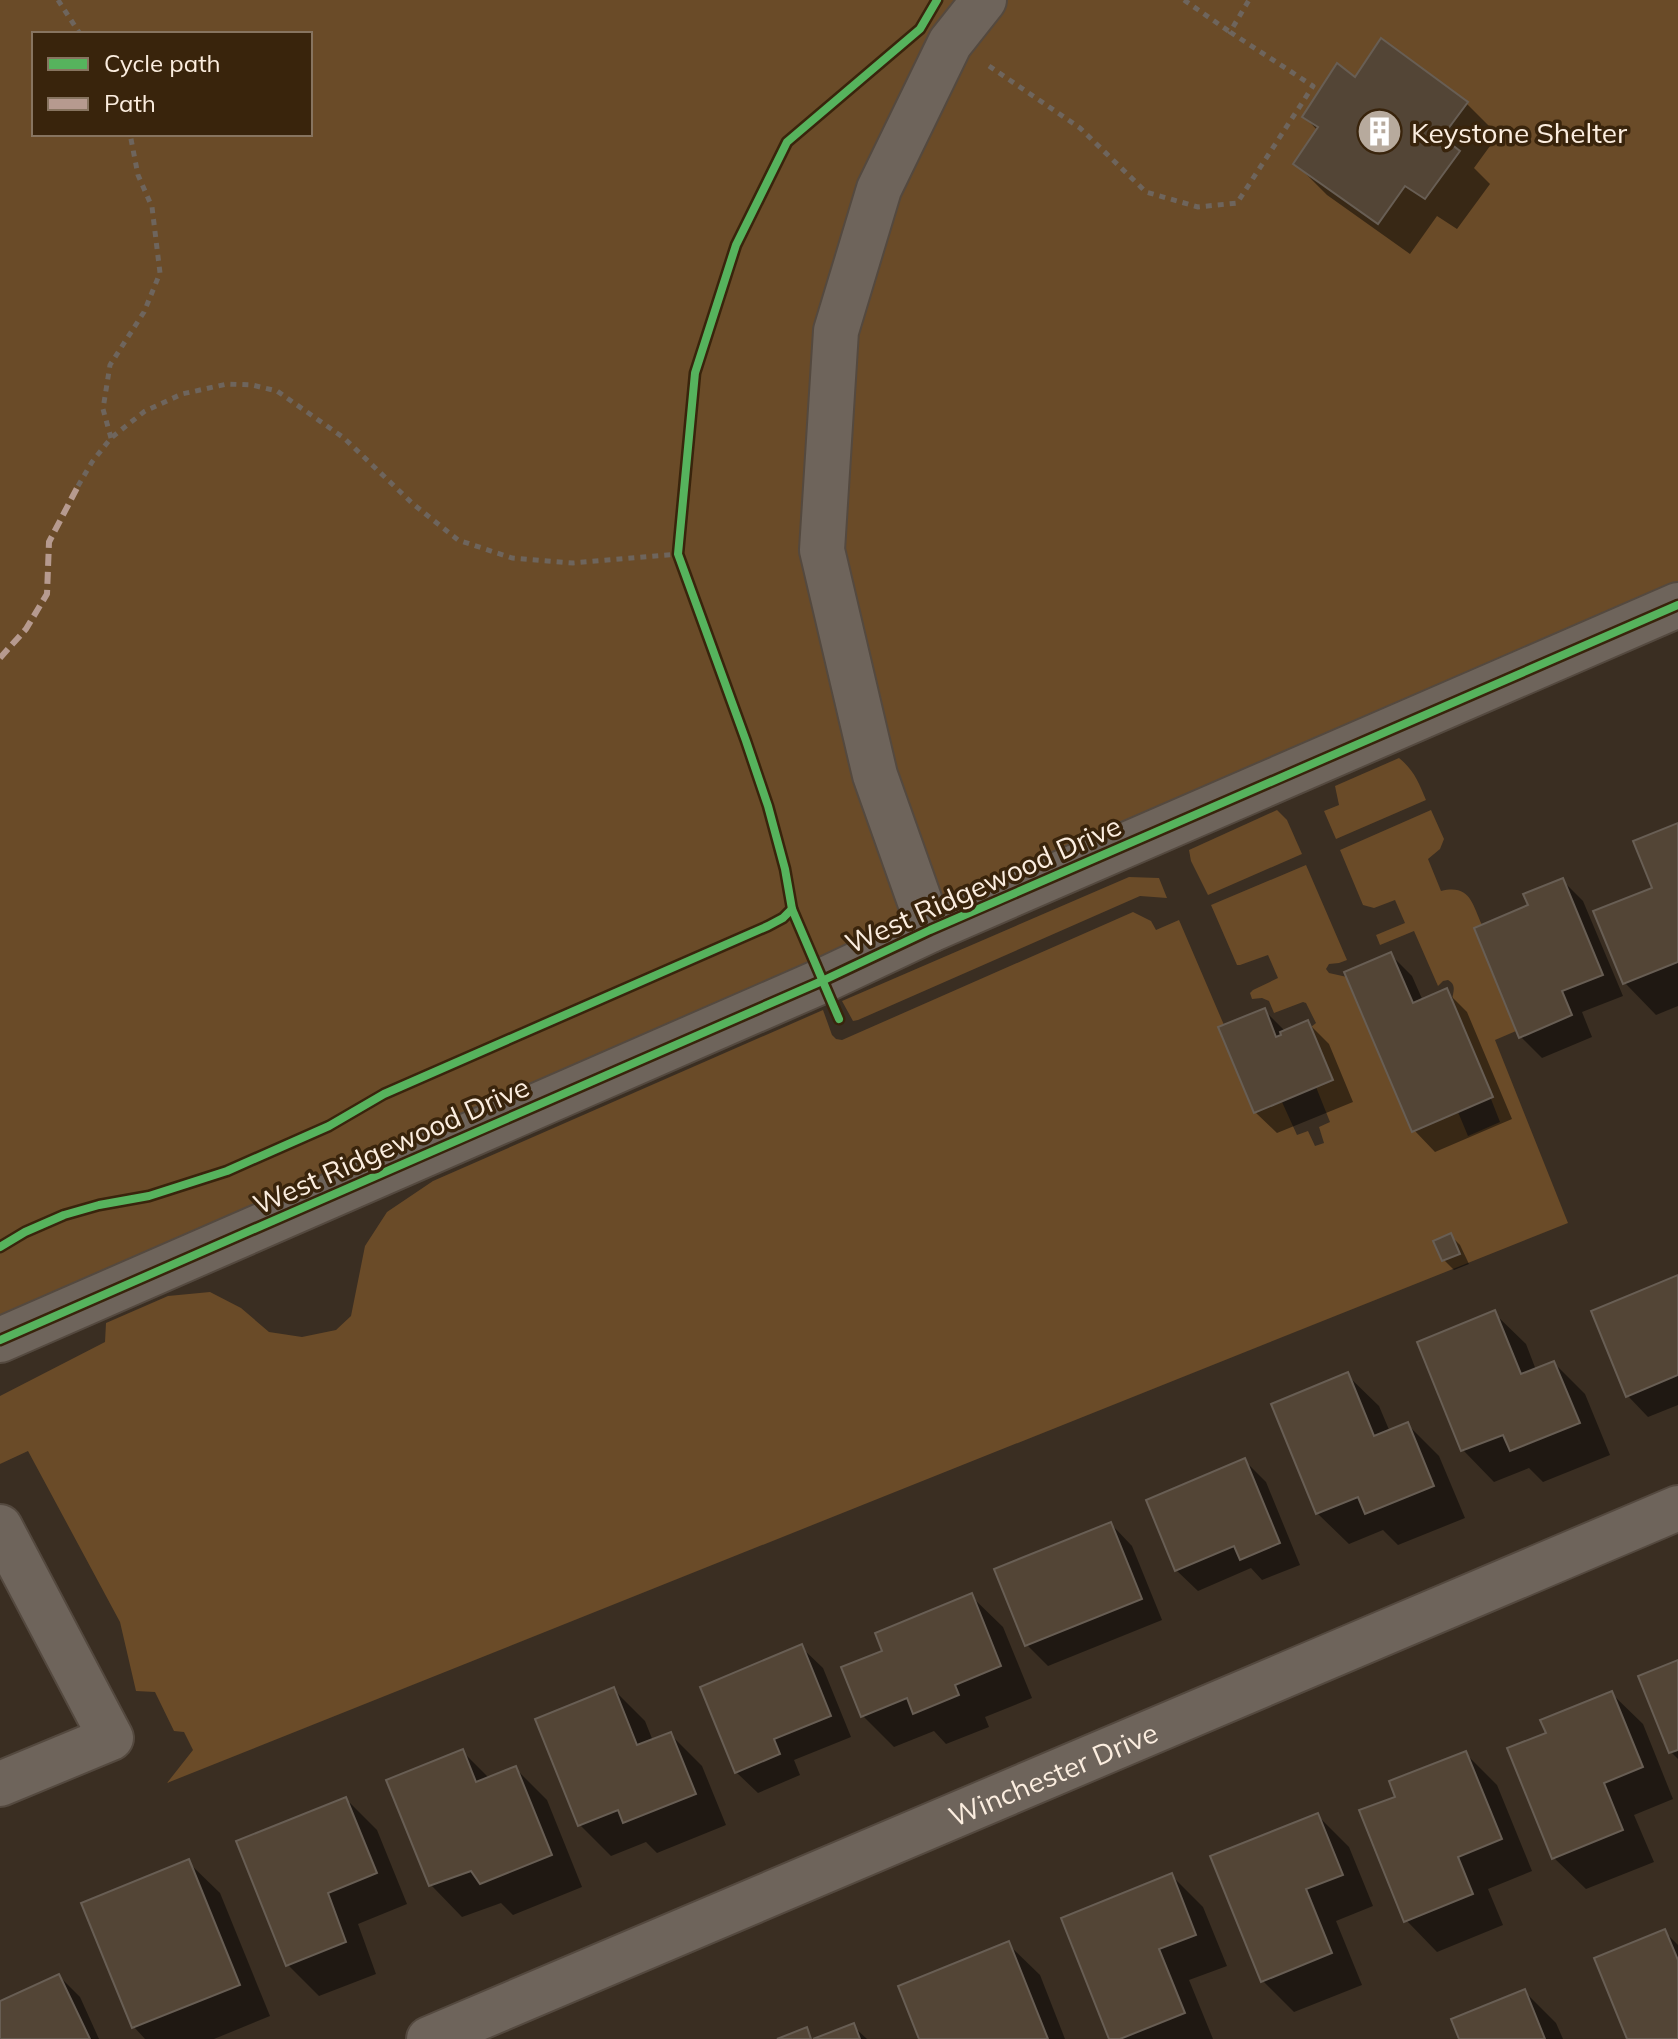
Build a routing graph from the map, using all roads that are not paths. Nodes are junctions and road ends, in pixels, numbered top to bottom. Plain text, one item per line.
1 (984, 0) edge
2 (1678, 605) edge
3 (930, 930) junction
4 (0, 1340) edge
5 (1678, 1508) edge
6 (0, 1527) edge
7 (0, 1784) edge
8 (429, 2039) edge

1 - 3 street
2 - 3 street, West Ridgewood Drive
3 - 4 street, West Ridgewood Drive
5 - 8 street, Winchester Drive
6 - 7 street

